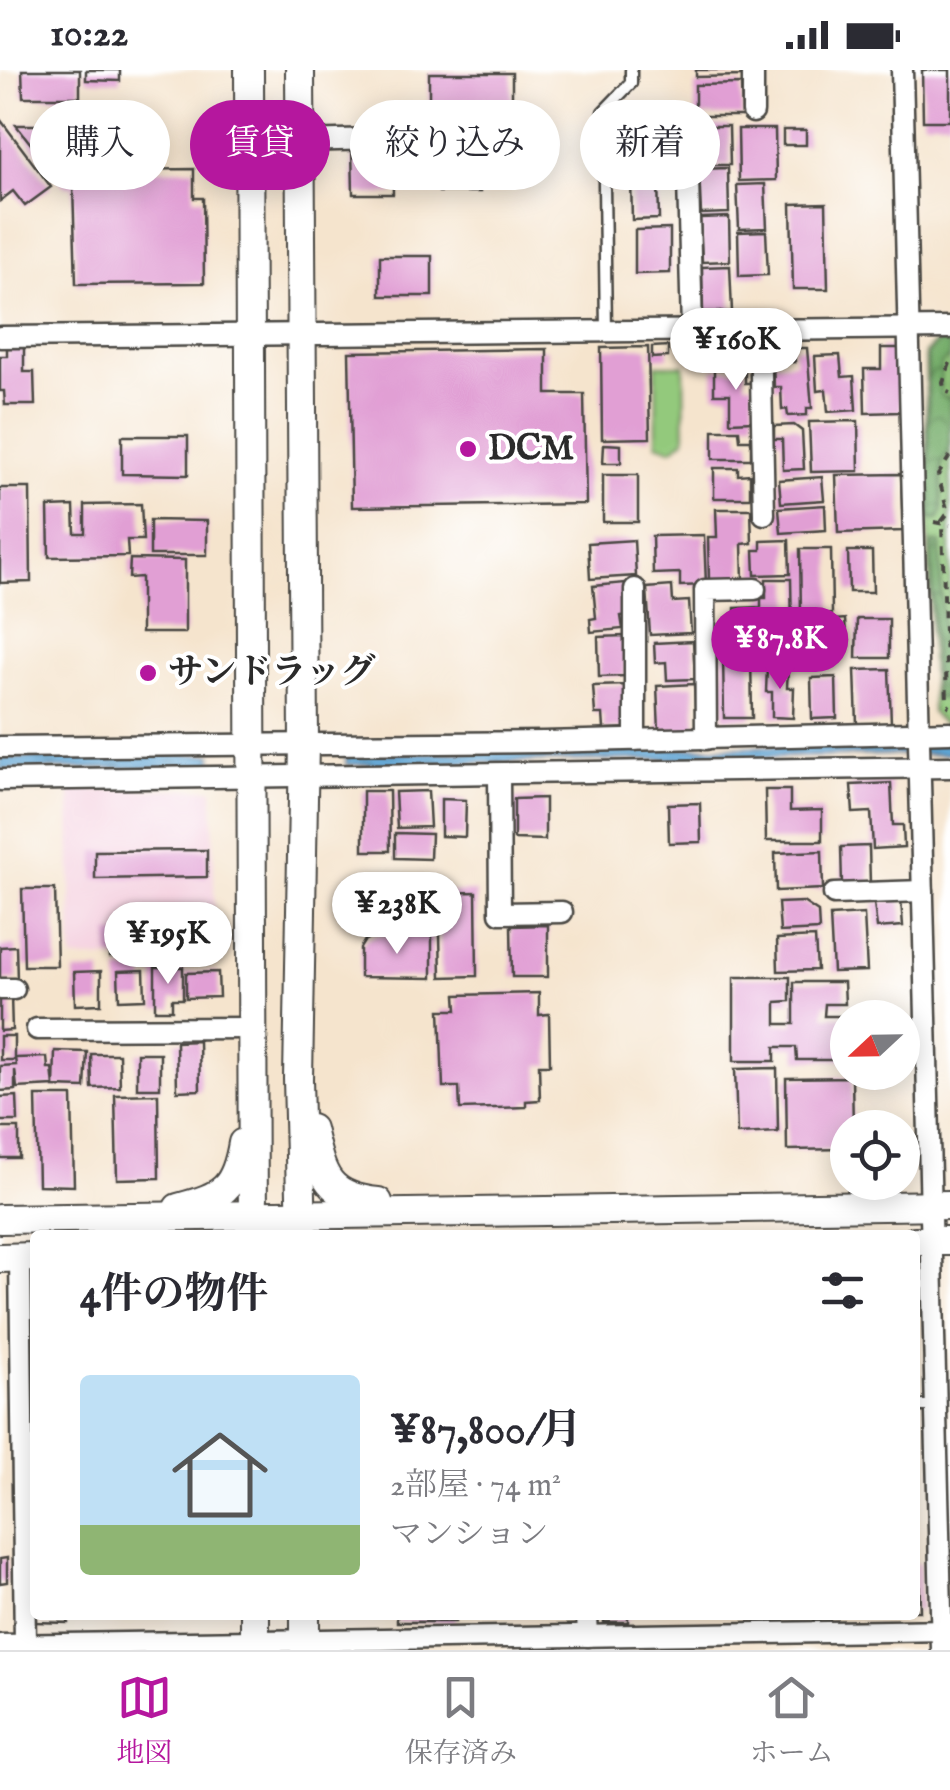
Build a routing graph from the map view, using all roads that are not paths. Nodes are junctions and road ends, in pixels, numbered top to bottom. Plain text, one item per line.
1 (249, 70) edge
2 (300, 70) edge
3 (631, 70) edge
4 (753, 70) edge
5 (902, 70) edge
6 (300, 100) edge
7 (753, 112) dead end
8 (300, 190) edge
9 (688, 190) edge
10 (909, 328) junction
11 (950, 328) edge
12 (692, 330) junction
13 (760, 330) junction
14 (606, 332) junction
15 (300, 334) junction
16 (250, 335) junction
17 (0, 336) edge
18 (764, 514) dead end
19 (755, 589) dead end
20 (636, 590) dead end
21 (950, 732) edge
22 (706, 739) junction
23 (636, 740) junction
24 (252, 743) junction
25 (304, 743) junction
26 (0, 747) edge
27 (919, 749) junction
28 (950, 766) edge
29 (499, 774) junction
30 (304, 776) junction
31 (252, 777) junction
32 (0, 780) edge
33 (923, 891) junction
34 (834, 894) dead end
35 (562, 912) dead end
36 (252, 1028) junction
37 (37, 1029) dead end
38 (298, 1079) junction
39 (252, 1084) junction
40 (940, 1205) edge
41 (460, 1210) junction
42 (138, 1218) junction
43 (0, 1219) edge
44 (253, 1225) edge
45 (301, 1225) edge
46 (932, 1241) edge
47 (18, 1258) edge
48 (925, 1406) edge
49 (765, 1623) edge
50 (672, 1624) edge
51 (588, 1626) edge
52 (305, 1635) edge
53 (255, 1636) edge
54 (944, 1636) edge
55 (624, 1643) edge
56 (0, 1644) edge
57 (25, 1644) junction

1 - 16 street
2 - 6 street
3 - 14 lane
4 - 7 street
5 - 10 street
8 - 15 street
9 - 12 street
10 - 11 street
10 - 13 street
10 - 27 street
12 - 13 street
12 - 14 street
13 - 18 street
14 - 15 street
15 - 16 street
15 - 25 street
16 - 17 street
16 - 24 street
19 - 22 street
20 - 23 street
21 - 27 street
22 - 23 street
22 - 27 street
23 - 25 street
24 - 25 street
24 - 26 street
24 - 31 street
25 - 30 street
27 - 28 street
27 - 29 street
27 - 33 street
29 - 30 street
29 - 35 street
30 - 31 street
30 - 38 street
31 - 32 street
31 - 36 street
33 - 34 street
33 - 40 street
36 - 37 street
36 - 39 street
38 - 41 street
38 - 45 street
39 - 42 street
39 - 44 street
40 - 41 street
40 - 46 street
41 - 45 street
42 - 43 street
42 - 44 street
44 - 45 street
46 - 48 street
47 - 57 street
48 - 54 street
49 - 50 street
49 - 54 street
50 - 55 street
51 - 52 street
51 - 55 street
52 - 53 street
53 - 57 street
56 - 57 street

